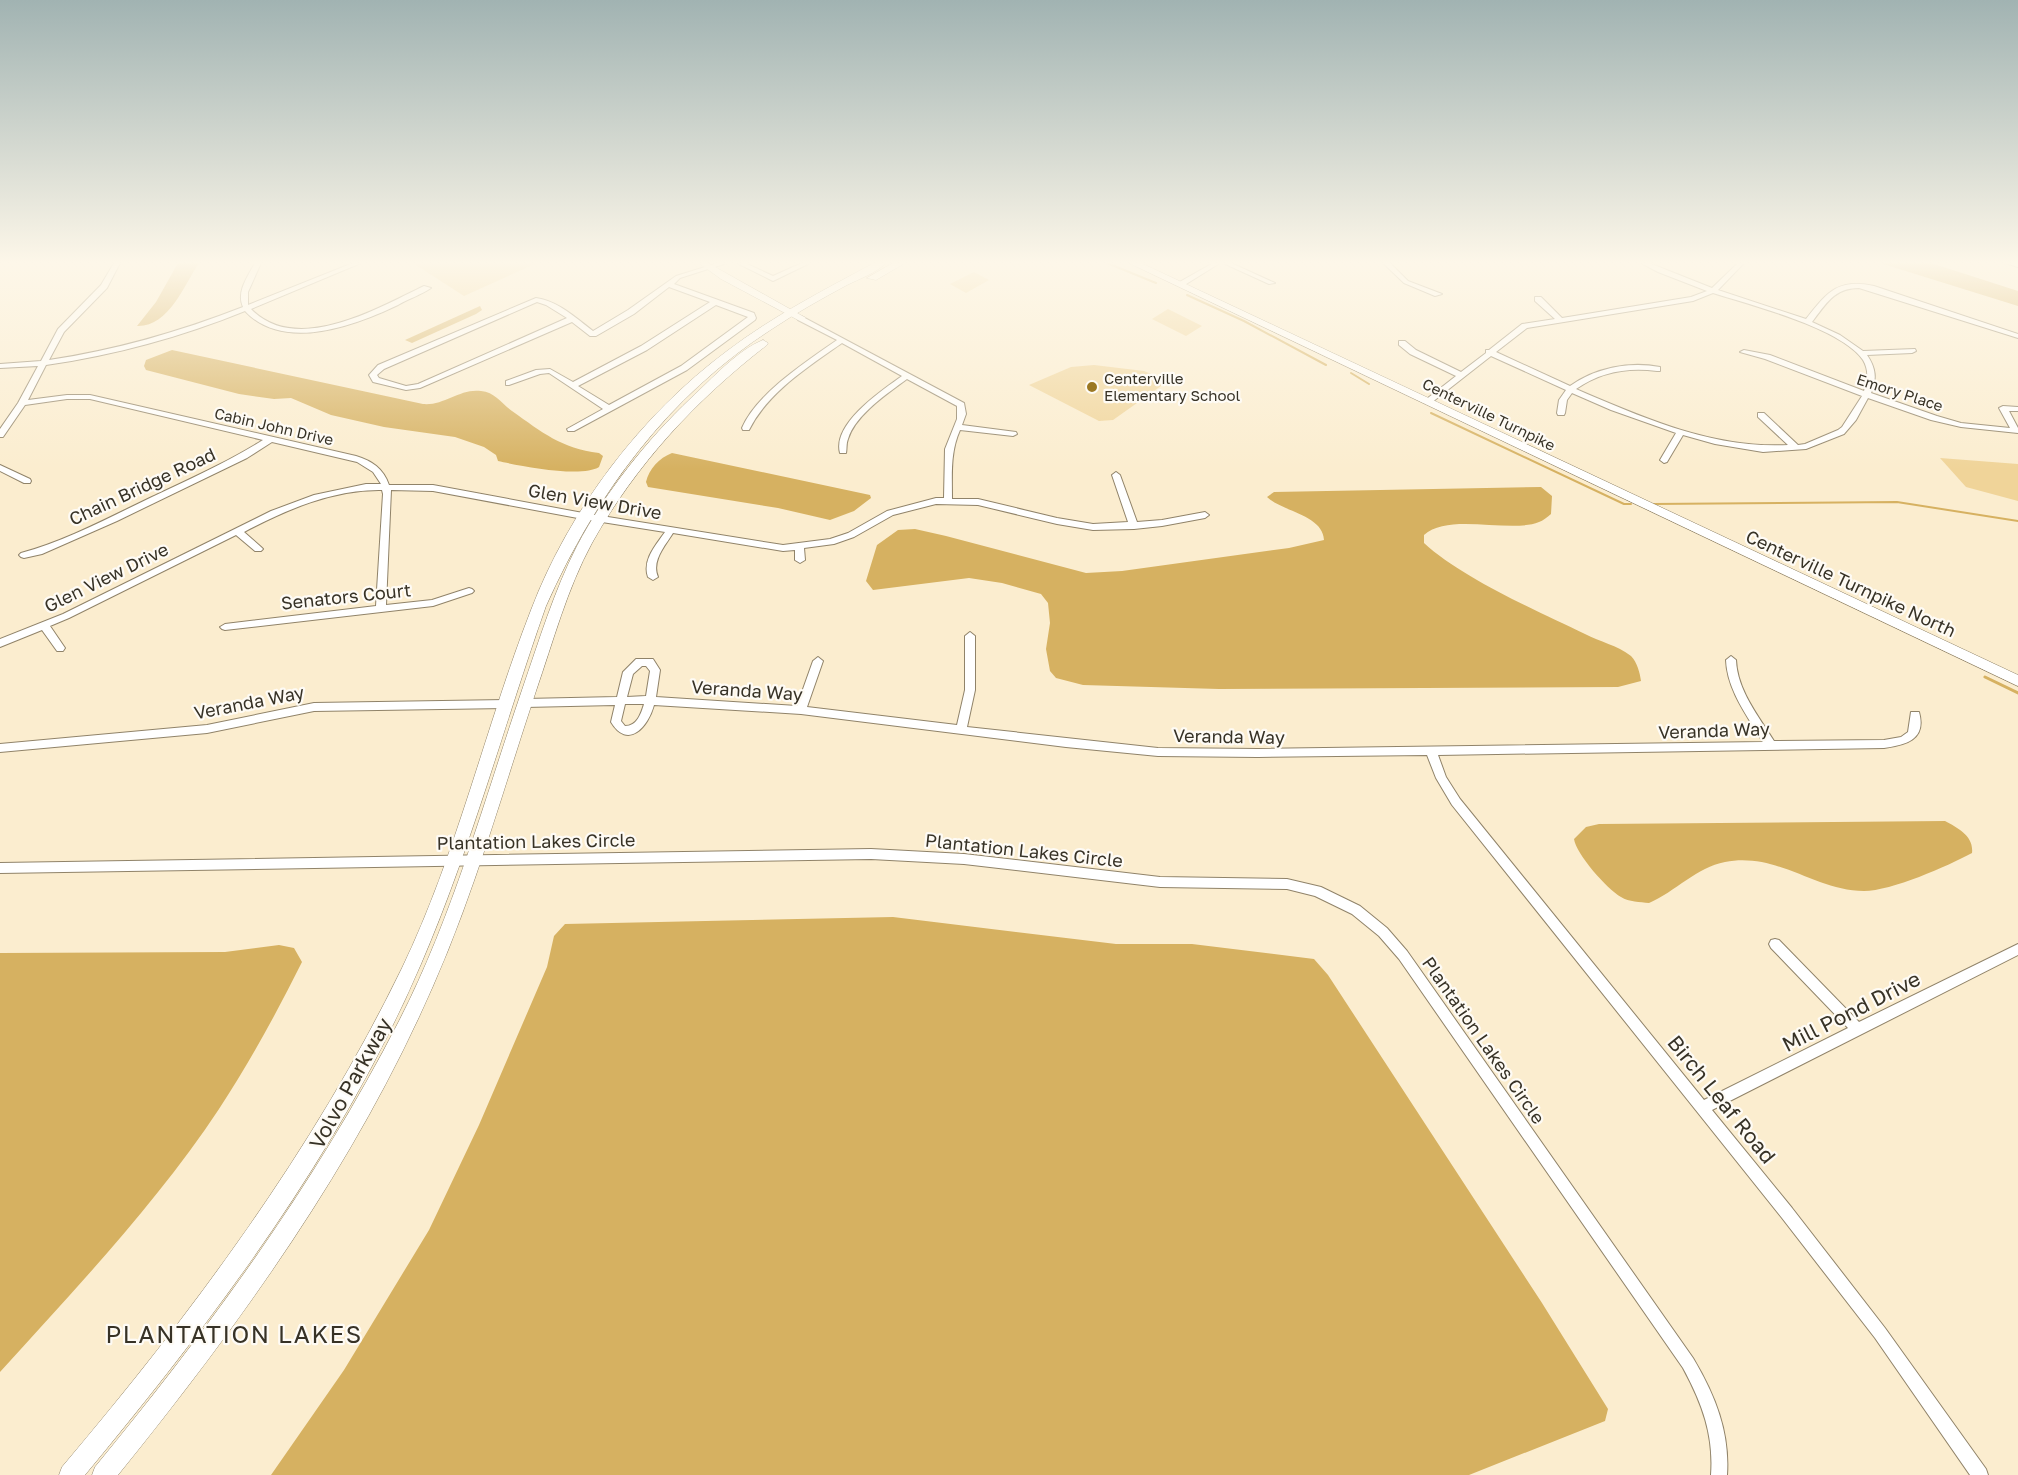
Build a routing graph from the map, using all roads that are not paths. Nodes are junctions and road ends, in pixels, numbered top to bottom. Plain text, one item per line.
1 (61, 332) edge
2 (177, 332) edge
3 (462, 332) edge
4 (543, 332) edge
5 (669, 332) edge
6 (734, 332) edge
7 (767, 332) edge
8 (775, 332) edge
9 (827, 332) edge
10 (1281, 332) edge
11 (1517, 332) edge
12 (1827, 332) edge
13 (842, 340) junction
14 (1402, 343) dead end
15 (1912, 351) dead end
16 (1489, 352) junction
17 (1744, 352) dead end
18 (1861, 353) junction
19 (43, 363) junction
20 (0, 366) edge
21 (1657, 369) dead end
22 (908, 375) junction
23 (1461, 375) junction
24 (509, 383) dead end
25 (573, 385) junction
26 (1573, 389) junction
27 (1866, 396) junction
28 (1428, 401) junction
29 (22, 403) junction
30 (2018, 408) edge
31 (609, 409) junction
32 (1560, 413) dead end
33 (1761, 415) dead end
34 (957, 427) junction
35 (746, 428) dead end
36 (571, 429) dead end
37 (2016, 430) edge
38 (1013, 434) dead end
39 (1679, 434) junction
40 (0, 435) edge
41 (270, 439) junction
42 (1795, 447) junction
43 (843, 451) dead end
44 (1664, 460) dead end
45 (0, 468) edge
46 (1116, 475) dead end
47 (27, 481) dead end
48 (386, 486) junction
49 (948, 500) junction
50 (1205, 515) dead end
51 (583, 516) junction
52 (1668, 517) joint
53 (600, 519) junction
54 (1134, 526) junction
55 (670, 530) junction
56 (237, 531) junction
57 (799, 548) junction
58 (258, 549) dead end
59 (24, 555) dead end
60 (800, 561) dead end
61 (653, 577) dead end
62 (469, 591) dead end
63 (381, 609) junction
64 (45, 626) junction
65 (225, 627) dead end
66 (970, 636) dead end
67 (0, 644) edge
68 (60, 648) dead end
69 (1731, 660) dead end
70 (818, 661) dead end
71 (2018, 681) edge
72 (621, 700) junction
73 (649, 700) junction
74 (525, 703) junction
75 (506, 704) junction
76 (801, 710) junction
77 (1915, 715) dead end
78 (961, 729) junction
79 (1770, 744) junction
80 (0, 748) edge
81 (1431, 751) junction
82 (474, 860) junction
83 (452, 861) junction
84 (0, 868) edge
85 (1775, 944) dead end
86 (2018, 950) edge
87 (1857, 1029) junction
88 (1702, 1108) junction
89 (70, 1475) edge
90 (103, 1475) edge
91 (1719, 1475) edge
92 (1980, 1475) edge

1 - 19 street
2 - 19 street
3 - 4 street
5 - 25 street
6 - 31 street
7 - 51 main road, Volvo Parkway
8 - 53 main road, Volvo Parkway
9 - 13 street
10 - 28 main road, Centerville Turnpike
11 - 16 street
12 - 18 street
13 - 22 street
13 - 35 street
14 - 23 street
15 - 18 street
16 - 23 street
16 - 26 street
17 - 27 street, Emory Place
18 - 27 street
19 - 20 street
19 - 29 street
21 - 26 street
22 - 34 street
22 - 43 street
23 - 28 street
24 - 25 street
25 - 31 street
26 - 32 street
26 - 39 street
27 - 37 street, Emory Place
27 - 42 street
28 - 52 main road, Centerville Turnpike
29 - 40 street
29 - 41 street, Cabin John Drive
30 - 37 street
31 - 36 street
33 - 42 street
34 - 38 street
34 - 49 street
39 - 42 street
39 - 44 street
41 - 48 street, Cabin John Drive
41 - 59 street, Chain Bridge Road
45 - 47 street
46 - 54 street
48 - 51 street, Glen View Drive
48 - 56 street, Glen View Drive
48 - 63 street
49 - 54 street, Glen View Drive
49 - 57 street, Glen View Drive
50 - 54 street, Glen View Drive
51 - 53 street, Glen View Drive
51 - 75 main road, Volvo Parkway
52 - 71 main road, Centerville Turnpike North
53 - 55 street, Glen View Drive
53 - 74 main road, Volvo Parkway
55 - 57 street, Glen View Drive
55 - 61 street
56 - 58 street
56 - 64 street, Glen View Drive
57 - 60 street
62 - 63 street, Senators Court
63 - 65 street, Senators Court
64 - 67 street, Glen View Drive
64 - 68 street
66 - 78 street
69 - 79 street
70 - 76 street
72 - 73 street, Veranda Way
72 - 73 street
72 - 73 street
72 - 74 street, Veranda Way
73 - 76 street, Veranda Way
74 - 82 main road, Volvo Parkway
75 - 80 street, Veranda Way
75 - 83 main road, Volvo Parkway
76 - 78 street, Veranda Way
77 - 79 street, Veranda Way
78 - 81 street, Veranda Way
79 - 81 street, Veranda Way
81 - 88 street, Birch Leaf Road
82 - 83 street, Plantation Lakes Circle
82 - 90 main road, Volvo Parkway
82 - 91 street, Plantation Lakes Circle
83 - 84 street, Plantation Lakes Circle
83 - 89 main road, Volvo Parkway
85 - 87 street
86 - 87 street, Mill Pond Drive
87 - 88 street, Mill Pond Drive
88 - 92 street, Birch Leaf Road

